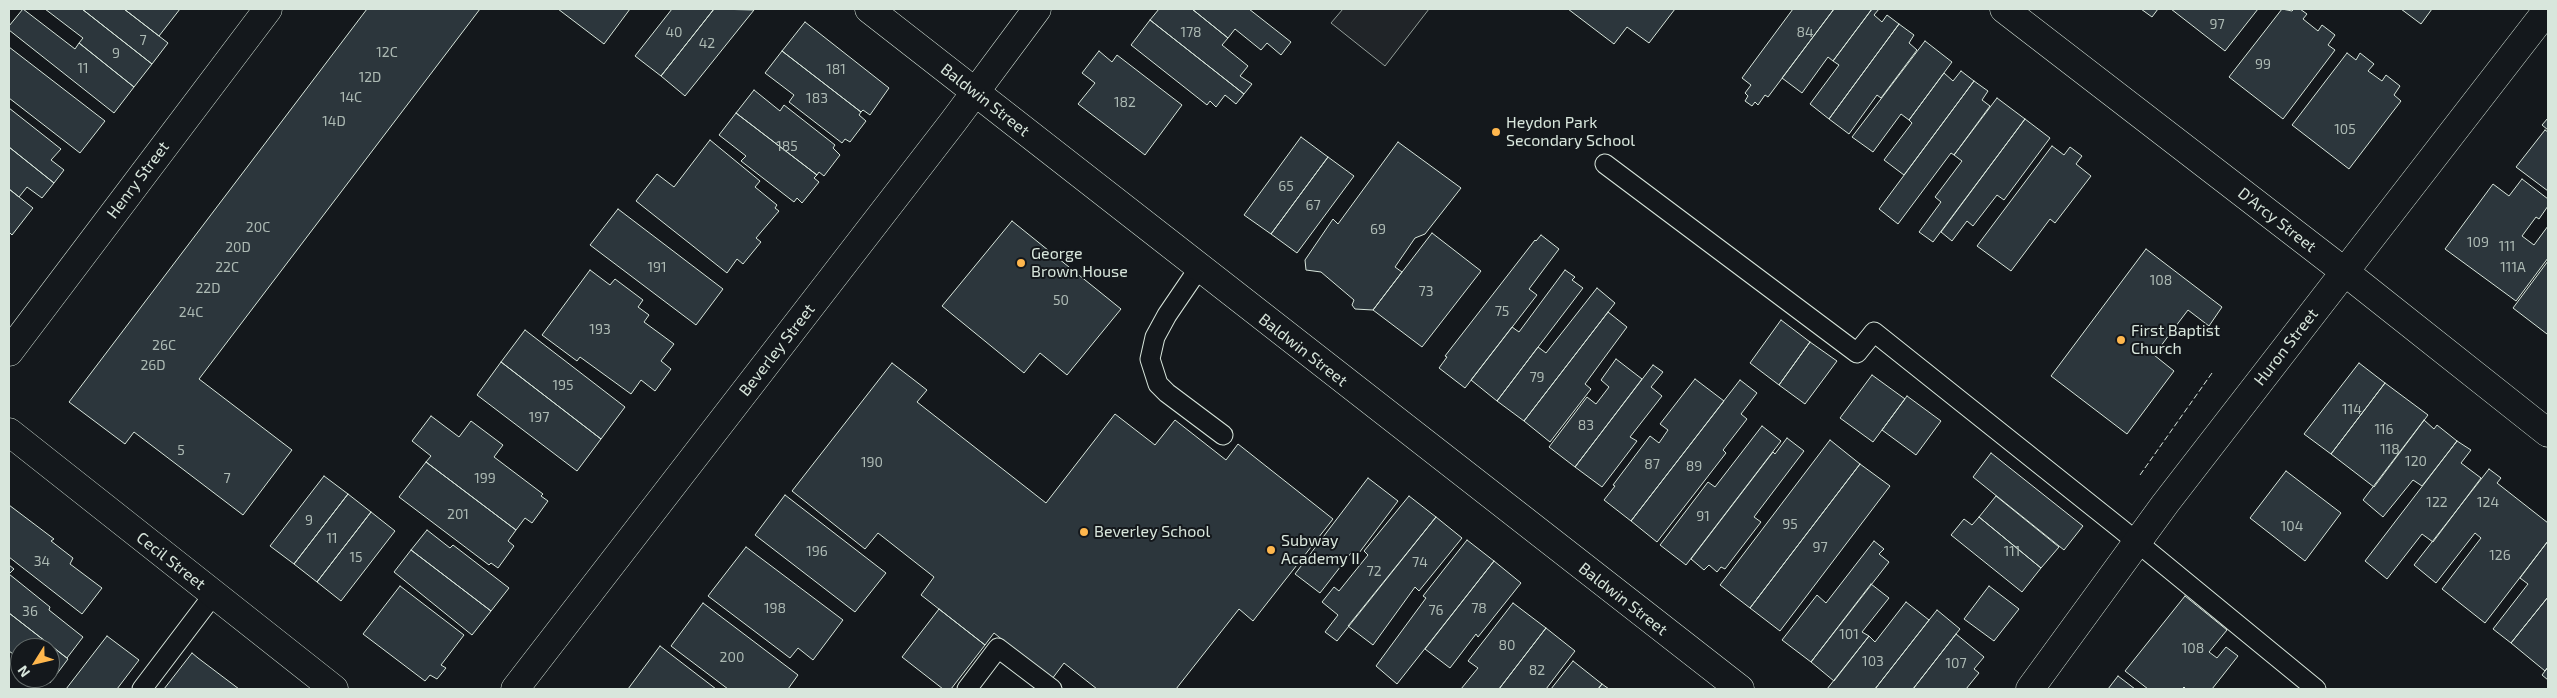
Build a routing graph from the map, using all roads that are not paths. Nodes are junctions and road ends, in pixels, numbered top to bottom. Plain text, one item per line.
1 (268, 9) edge
2 (869, 9) edge
3 (1037, 9) edge
4 (2004, 9) edge
5 (2548, 9) edge
6 (975, 92) junction
7 (1605, 164) dead end
8 (1199, 268) junction
9 (2345, 272) junction
10 (9, 352) edge
11 (9, 432) edge
12 (2548, 433) edge
13 (1223, 435) dead end
14 (2136, 542) junction
15 (214, 594) junction
16 (142, 689) edge
17 (334, 689) edge
18 (515, 689) edge
19 (967, 689) edge
20 (1052, 689) edge
21 (1740, 689) edge
22 (2030, 689) edge
23 (2316, 689) edge

1 - 10 street, Henry Street
2 - 6 street, Baldwin Street
3 - 6 street, Beverley Street
4 - 9 street, D'Arcy Street
5 - 9 street, Huron Street
6 - 8 street, Baldwin Street
6 - 18 street, Beverley Street
7 - 14 lane
8 - 13 lane
8 - 21 street, Baldwin Street
9 - 12 street, D'Arcy Street
9 - 14 street, Huron Street
11 - 15 street, Cecil Street
14 - 22 street, Huron Street
14 - 23 lane
15 - 16 lane
15 - 17 street, Cecil Street
19 - 20 lane

